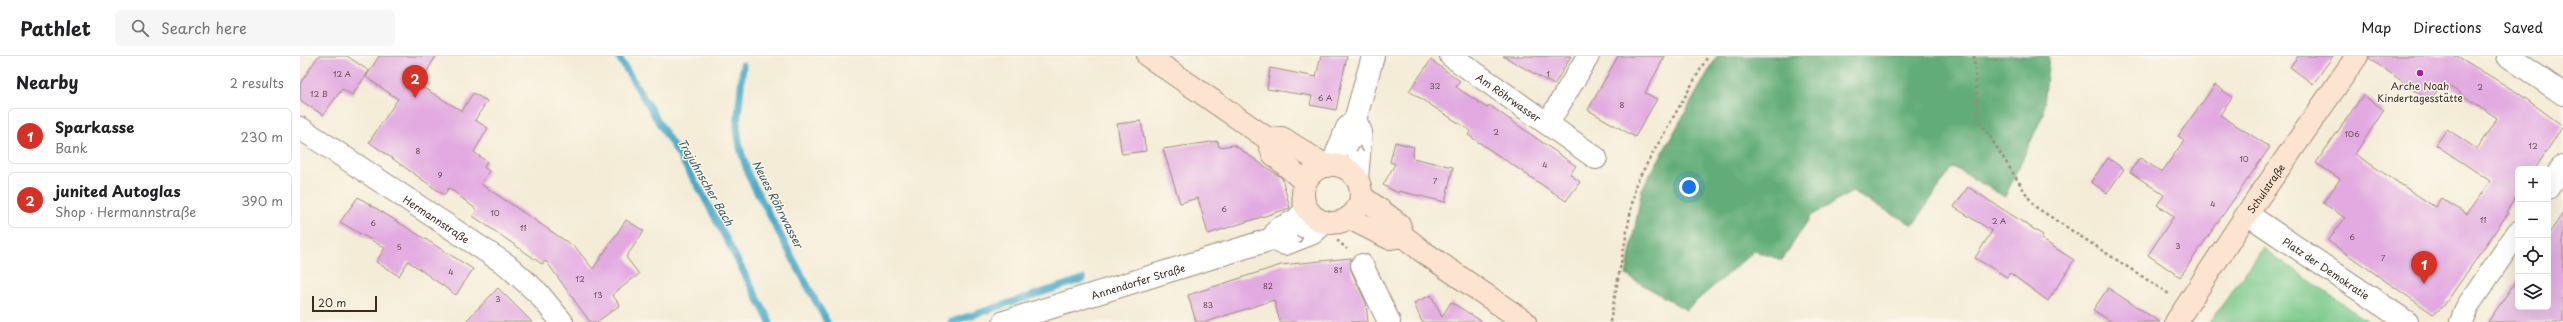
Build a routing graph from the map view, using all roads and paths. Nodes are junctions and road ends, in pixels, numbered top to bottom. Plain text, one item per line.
1 (1148, 56) edge
2 (1373, 56) edge
3 (1451, 56) edge
4 (1588, 56) edge
5 (1708, 56) edge
6 (1974, 56) edge
7 (2357, 56) edge
8 (2508, 56) edge
9 (2563, 94) edge
10 (1355, 120) junction
11 (1548, 123) junction
12 (300, 128) edge
13 (1268, 139) junction
14 (1596, 158) dead end
15 (1329, 165) junction
16 (2563, 166) edge
17 (1305, 182) junction
18 (2551, 184) edge
19 (1359, 187) junction
20 (1307, 209) junction
21 (2247, 214) junction
22 (1349, 218) junction
23 (1325, 222) junction
24 (1403, 236) junction
25 (2515, 236) edge
26 (1272, 239) junction
27 (1362, 265) dead end
28 (2182, 314) edge
29 (562, 322) edge
30 (1004, 322) edge
31 (1389, 322) edge
32 (1525, 322) edge
33 (1610, 322) edge
34 (2407, 322) edge
35 (2461, 322) edge

1 - 13 main road
2 - 10 street
3 - 11 street, Am Röhrwasser
4 - 11 street, Am Röhrwasser
5 - 33 path
6 - 28 path
7 - 21 main road, Schulstraße
8 - 9 street
10 - 15 street
19 -> 10 street
11 - 14 street, Am Röhrwasser
12 - 29 street, Hermannstraße
13 - 15 main road
13 - 17 main road
15 - 17 main road
15 - 19 main road
16 - 18 street
17 - 20 main road
19 - 22 main road
19 - 24 main road
20 - 23 main road
20 - 26 street
21 - 28 main road, Schulstraße
21 - 34 street, Platz der Demokratie
22 - 23 main road
22 - 24 main road
26 -> 23 street
24 - 32 main road
25 - 35 street
26 - 30 street, Annendorfer Straße
27 - 31 street

